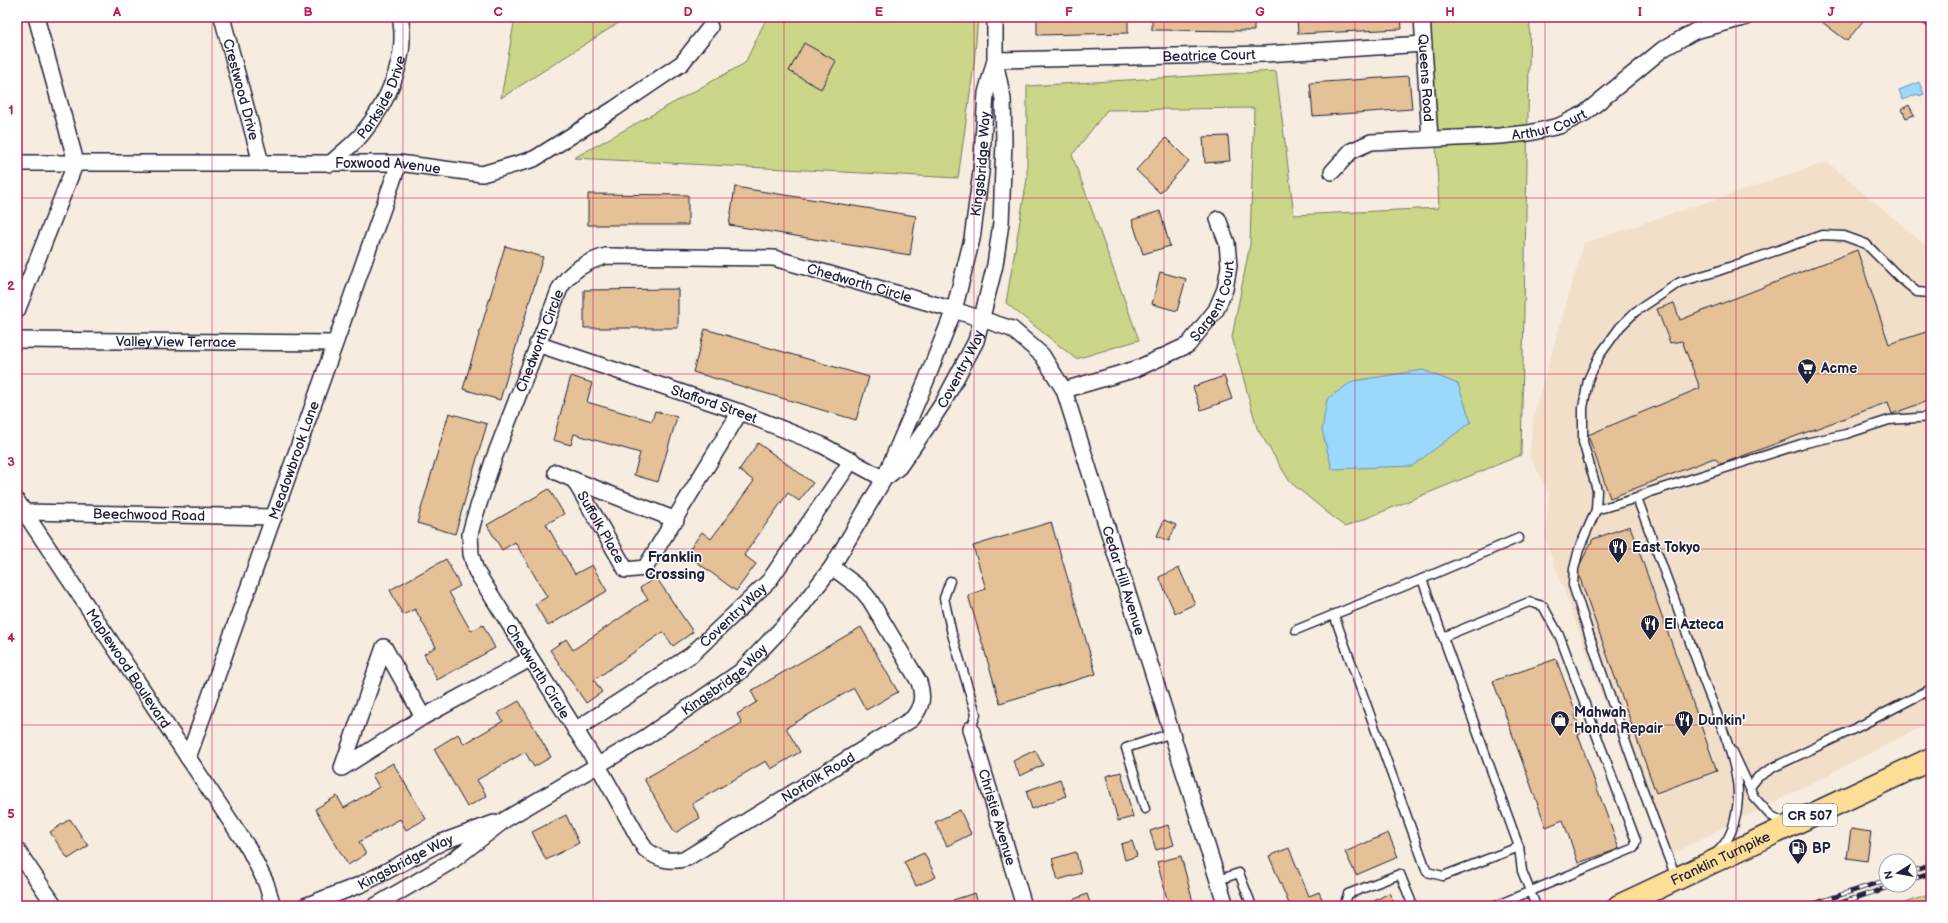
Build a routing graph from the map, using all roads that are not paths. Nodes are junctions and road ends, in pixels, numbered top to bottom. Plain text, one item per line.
1 (36, 17) edge
2 (222, 17) edge
3 (400, 17) edge
4 (995, 17) edge
5 (1422, 17) edge
6 (1747, 17) edge
7 (710, 22) edge
8 (1424, 44) junction
9 (995, 60) junction
10 (1430, 138) junction
11 (76, 162) junction
12 (17, 163) edge
13 (261, 163) junction
14 (399, 163) junction
15 (330, 164) junction
16 (1332, 172) dead end
17 (1218, 219) dead end
18 (1931, 293) edge
19 (954, 310) junction
20 (17, 311) edge
21 (981, 319) junction
22 (17, 340) edge
23 (335, 343) junction
24 (537, 344) junction
25 (1064, 390) junction
26 (740, 412) junction
27 (1931, 417) edge
28 (852, 460) junction
29 (556, 472) dead end
30 (884, 479) junction
31 (574, 480) junction
32 (1637, 498) junction
33 (21, 506) edge
34 (1596, 510) junction
35 (274, 517) junction
36 (676, 520) junction
37 (1519, 538) dead end
38 (832, 567) junction
39 (1422, 579) junction
40 (950, 581) dead end
41 (1334, 615) junction
42 (1296, 630) dead end
43 (1444, 636) junction
44 (530, 659) junction
45 (1931, 689) edge
46 (422, 717) junction
47 (1722, 728) junction
48 (971, 729) joint
49 (575, 730) junction
50 (1172, 733) junction
51 (188, 758) junction
52 (1931, 759) edge
53 (597, 764) junction
54 (1750, 787) junction
55 (1144, 810) dead end
56 (506, 819) junction
57 (1789, 825) junction
58 (1519, 847) junction
59 (17, 850) edge
60 (1684, 876) junction
61 (1218, 880) junction
62 (1530, 892) junction
63 (55, 906) edge
64 (273, 906) edge
65 (305, 906) edge
66 (375, 906) edge
67 (1024, 906) edge
68 (1226, 906) edge
69 (1252, 906) edge
70 (1344, 906) edge
71 (1413, 906) edge
72 (1495, 906) edge
73 (1536, 906) edge
74 (1619, 906) edge

1 - 11 street
2 - 13 street, Crestwood Drive
3 - 15 street, Parkside Drive
4 - 9 street, Kingsbridge Way
5 - 8 street, Queens Road
6 - 10 street, Arthur Court
7 - 14 street, Foxwood Avenue
8 - 9 street, Beatrice Court
8 - 10 street, Queens Road
9 - 19 street, Kingsbridge Way
9 - 21 street, Coventry Way
10 - 16 street, Arthur Court
11 - 12 street, Foxwood Avenue
11 - 13 street, Foxwood Avenue
11 - 20 street
13 - 15 street, Foxwood Avenue
14 - 15 street, Foxwood Avenue
14 - 23 street, Meadowbrook Lane
17 - 25 street, Sargent Court
18 - 34 lane
19 - 21 street, Cedar Hill Avenue
19 - 24 street, Chedworth Circle
19 - 30 street, Coventry Way
21 - 25 street, Cedar Hill Avenue
21 - 30 street, Coventry Way
22 - 23 street, Valley View Terrace
23 - 35 street, Meadowbrook Lane
24 - 26 street, Stafford Street
24 - 44 street, Chedworth Circle
25 - 50 street, Cedar Hill Avenue
26 - 28 street, Stafford Street
26 - 36 street, Suffolk Place
27 - 32 lane
28 - 30 street, Stafford Street
28 - 49 street, Coventry Way
29 - 31 street, Suffolk Place
30 - 38 street, Kingsbridge Way
31 - 36 street, Suffolk Place
31 - 36 street, Suffolk Place
32 - 34 lane
32 - 47 lane
33 - 35 street, Beechwood Road
33 - 51 street, Maplewood Boulevard
34 - 60 lane
35 - 51 street, Meadowbrook Lane
37 - 39 lane
38 - 53 street, Kingsbridge Way
38 - 53 street, Norfolk Road
39 - 41 lane
39 - 43 lane
40 - 48 lane
41 - 42 lane
41 - 58 lane
43 - 58 lane
43 - 62 lane
44 - 46 street
44 - 49 street, Chedworth Circle
45 - 54 lane
46 - 46 street
47 - 54 lane
47 - 60 lane
48 - 67 street, Christie Avenue
49 - 53 street, Chedworth Circle
50 - 55 lane
50 - 61 street, Cedar Hill Avenue
51 - 64 street, Maplewood Boulevard
52 - 57 main road, Franklin Turnpike / CR 507
53 - 56 street, Kingsbridge Way
54 - 57 lane
56 - 65 street, Kingsbridge Way
56 - 66 street, Kingsbridge Way
57 - 60 main road, Franklin Turnpike / CR 507
58 - 62 lane
59 - 63 street
60 - 74 main road, Franklin Turnpike / CR 507
61 - 68 street, Cedar Hill Avenue
61 - 69 lane
62 - 72 lane
62 - 73 lane
70 - 71 lane

